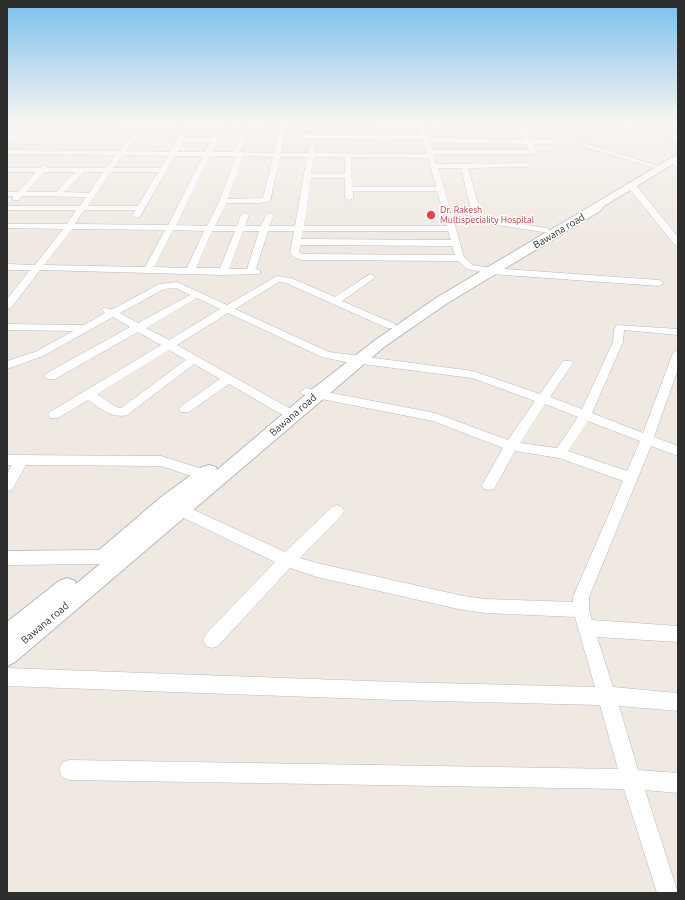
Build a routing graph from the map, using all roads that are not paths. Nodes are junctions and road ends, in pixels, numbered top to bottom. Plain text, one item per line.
1 (48, 164) edge
2 (113, 164) edge
3 (167, 164) edge
4 (203, 164) edge
5 (235, 164) edge
6 (275, 164) edge
7 (310, 164) edge
8 (348, 164) edge
9 (647, 164) edge
10 (669, 164) edge
11 (528, 165) dead end
12 (434, 166) joint
13 (464, 166) junction
14 (660, 168) junction
15 (7, 170) edge
16 (108, 170) junction
17 (163, 170) junction
18 (42, 171) junction
19 (80, 171) junction
20 (308, 176) junction
21 (349, 176) junction
22 (632, 185) junction
23 (349, 189) junction
24 (441, 189) junction
25 (7, 194) edge
26 (20, 194) junction
27 (58, 195) junction
28 (91, 195) junction
29 (349, 198) dead end
30 (223, 202) junction
31 (600, 204) junction
32 (8, 208) edge
33 (82, 208) junction
34 (140, 208) junction
35 (245, 215) dead end
36 (270, 215) dead end
37 (448, 215) junction
38 (478, 219) junction
39 (7, 226) edge
40 (69, 227) junction
41 (130, 228) junction
42 (170, 228) junction
43 (451, 228) junction
44 (209, 229) junction
45 (264, 229) junction
46 (299, 229) junction
47 (238, 230) junction
48 (546, 231) junction
49 (297, 242) junction
50 (456, 243) junction
51 (678, 243) edge
52 (460, 258) junction
53 (7, 267) edge
54 (38, 268) junction
55 (148, 270) junction
56 (484, 270) junction
57 (190, 271) junction
58 (223, 272) junction
59 (370, 277) dead end
60 (464, 283) junction
61 (659, 283) dead end
62 (198, 294) junction
63 (334, 302) junction
64 (7, 306) edge
65 (228, 308) junction
66 (108, 311) junction
67 (390, 326) junction
68 (7, 327) edge
69 (86, 328) junction
70 (138, 328) junction
71 (678, 332) edge
72 (169, 345) junction
73 (678, 353) edge
74 (194, 359) junction
75 (351, 360) junction
76 (567, 364) dead end
77 (7, 365) edge
78 (51, 376) dead end
79 (228, 379) junction
80 (88, 394) junction
81 (311, 394) junction
82 (543, 399) junction
83 (185, 409) dead end
84 (285, 411) junction
85 (54, 415) dead end
86 (584, 416) junction
87 (647, 439) junction
88 (511, 446) junction
89 (678, 451) edge
90 (560, 453) junction
91 (7, 460) edge
92 (22, 460) junction
93 (212, 478) junction
94 (631, 478) junction
95 (489, 485) dead end
96 (7, 486) edge
97 (174, 507) junction
98 (337, 511) dead end
99 (105, 557) junction
100 (7, 558) edge
101 (287, 560) junction
102 (581, 610) junction
103 (586, 628) junction
104 (678, 634) edge
105 (7, 637) edge
106 (212, 640) dead end
107 (7, 654) edge
108 (7, 677) edge
109 (606, 696) junction
110 (678, 702) edge
111 (69, 770) dead end
112 (631, 779) junction
113 (678, 783) edge
114 (668, 893) edge

1 - 18 street
2 - 16 street
3 - 17 street
4 - 42 street
5 - 30 street
6 - 30 street
7 - 20 street
8 - 21 street
9 - 14 street
10 - 14 street, Bawana road
11 - 13 street
12 - 13 street
12 - 24 street
13 - 38 street
14 - 22 street, Bawana road
15 - 18 street
16 - 17 street
16 - 19 street
16 - 28 street
17 - 34 street
18 - 19 street
18 - 26 street
19 - 27 street
20 - 21 street
20 - 46 street
21 - 23 street
22 - 31 street, Bawana road
22 - 51 street
23 - 24 street
23 - 29 street
24 - 37 street
25 - 26 street
26 - 27 street
26 - 32 street
27 - 28 street
28 - 33 street
30 - 44 street
31 - 48 street, Bawana road
31 - 56 street, Bawana road
32 - 33 street
33 - 34 street
33 - 40 street
34 - 41 street
35 - 47 street
36 - 45 street
37 - 38 street
37 - 43 street
38 - 48 street
39 - 40 street
40 - 41 street
40 - 54 street
41 - 42 street
42 - 44 street
42 - 55 street
43 - 46 street
43 - 50 street
44 - 47 street
44 - 57 street
45 - 46 street
45 - 47 street
45 - 58 street
46 - 49 street
47 - 58 street
48 - 56 street, Bawana road
49 - 50 street
49 - 52 street
50 - 52 street
52 - 56 street
53 - 54 street
54 - 55 street
54 - 64 street
55 - 57 street
56 - 60 street, Bawana road
56 - 61 street
57 - 58 street
59 - 63 street
60 - 67 street, Bawana road
60 - 75 street, Bawana road
62 - 65 street
62 - 66 street
62 - 70 street
63 - 65 street
63 - 67 street
65 - 72 street
65 - 75 street
66 - 69 street
66 - 70 street
67 - 75 street, Bawana road
68 - 69 street
69 - 77 street
70 - 72 street
70 - 78 street
71 - 86 street
72 - 74 street
72 - 80 street
73 - 87 street
74 - 79 street
74 - 80 street
75 - 81 street, Bawana road
75 - 82 street
76 - 82 street
79 - 83 street
79 - 84 street
80 - 85 street
81 - 84 street, Bawana road
81 - 88 street
81 - 93 street, Bawana road
82 - 86 street
82 - 88 street
84 - 93 street, Bawana road
86 - 87 street
86 - 90 street
87 - 89 street
87 - 94 street
88 - 90 street
88 - 95 street
90 - 94 street
91 - 92 street
92 - 93 street
92 - 96 street
93 - 97 street, Bawana road
94 - 102 street
97 - 99 street, Bawana road
97 - 101 street
97 - 107 street, Bawana road
98 - 101 street
99 - 100 street
99 - 105 street, Bawana road
101 - 102 street
101 - 106 street
102 - 103 street
103 - 104 street
103 - 109 street
108 - 109 street
109 - 110 street
109 - 112 street
111 - 112 street
112 - 113 street
112 - 114 street

